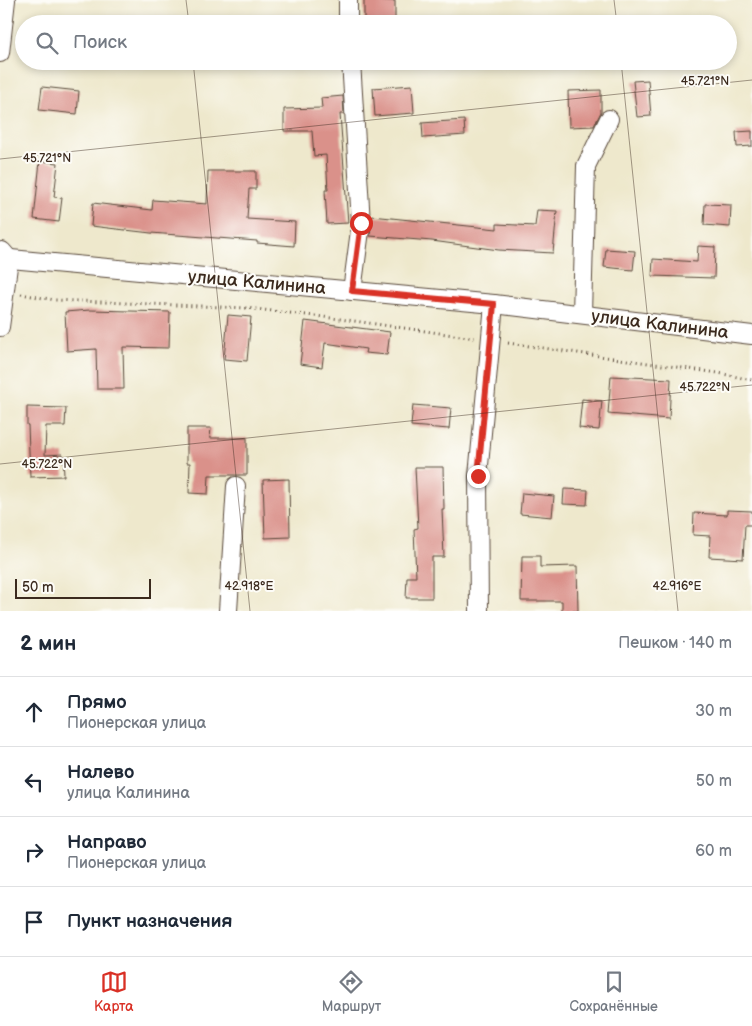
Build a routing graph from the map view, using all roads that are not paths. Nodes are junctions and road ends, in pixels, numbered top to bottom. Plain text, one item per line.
1 (6, 0) edge
2 (348, 0) edge
3 (348, 15) edge
4 (0, 53) edge
5 (352, 70) edge
6 (609, 119) dead end
7 (3, 256) edge
8 (352, 291) junction
9 (494, 304) junction
10 (582, 314) junction
11 (0, 326) edge
12 (752, 335) edge
13 (236, 486) dead end
14 (228, 611) edge
15 (479, 611) edge

1 - 4 street
2 - 3 street
5 - 8 street
6 - 10 street
7 - 8 street, улица Калинина
7 - 11 street
8 - 9 street, улица Калинина
9 - 10 street, улица Калинина
9 - 15 street
10 - 12 street, улица Калинина
13 - 14 street

